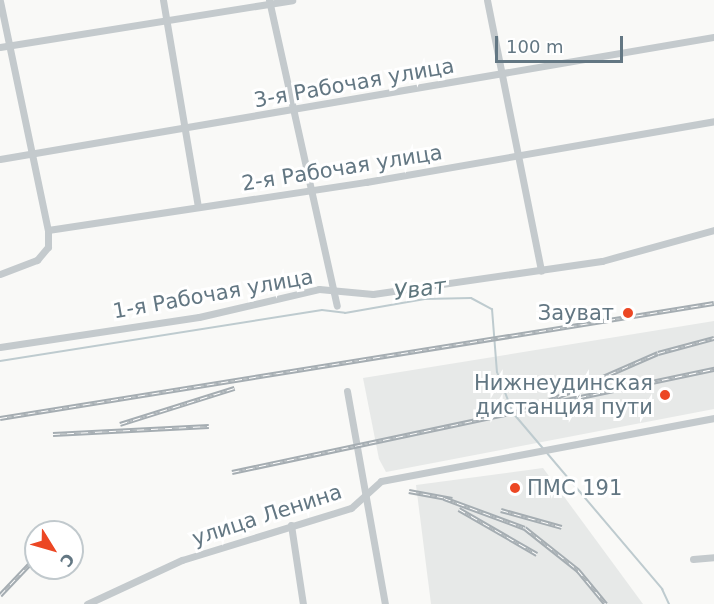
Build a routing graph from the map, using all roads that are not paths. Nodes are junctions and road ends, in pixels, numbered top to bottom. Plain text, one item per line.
1 (163, 0) edge
2 (292, 0) edge
3 (487, 0) edge
4 (0, 1) edge
5 (269, 2) edge
6 (167, 22) junction
7 (714, 37) edge
8 (3, 45) edge
9 (505, 74) junction
10 (291, 112) junction
11 (714, 121) edge
12 (187, 128) junction
13 (34, 156) junction
14 (520, 156) junction
15 (0, 159) edge
16 (312, 190) junction
17 (198, 206) junction
18 (48, 230) junction
19 (714, 230) edge
20 (541, 271) junction
21 (0, 274) edge
22 (335, 294) junction
23 (337, 306) dead end
24 (0, 347) edge
25 (347, 391) dead end
26 (714, 418) edge
27 (363, 497) junction
28 (291, 525) junction
29 (714, 557) edge
30 (693, 559) dead end
31 (87, 604) edge
32 (303, 604) edge
33 (385, 604) edge

1 - 6 street
2 - 5 street
3 - 9 street
4 - 8 street
5 - 6 street
5 - 10 street
6 - 8 street
6 - 12 street
7 - 9 street, 3-я Рабочая улица
8 - 13 street
9 - 10 street, 3-я Рабочая улица
9 - 14 street
10 - 12 street, 3-я Рабочая улица
10 - 16 street
11 - 14 street, 2-я Рабочая улица
12 - 13 street, 3-я Рабочая улица
12 - 17 street
13 - 15 street, 3-я Рабочая улица
13 - 18 street
14 - 16 street, 2-я Рабочая улица
14 - 20 street
16 - 17 street, 2-я Рабочая улица
16 - 22 street
17 - 18 street, 2-я Рабочая улица
18 - 21 street
19 - 20 street, 1-я Рабочая улица
20 - 22 street, 1-я Рабочая улица
22 - 23 street
22 - 24 street, 1-я Рабочая улица
25 - 27 street
26 - 27 street, улица Ленина
27 - 28 street, улица Ленина
27 - 33 street
28 - 31 street, улица Ленина
28 - 32 street
29 - 30 street

